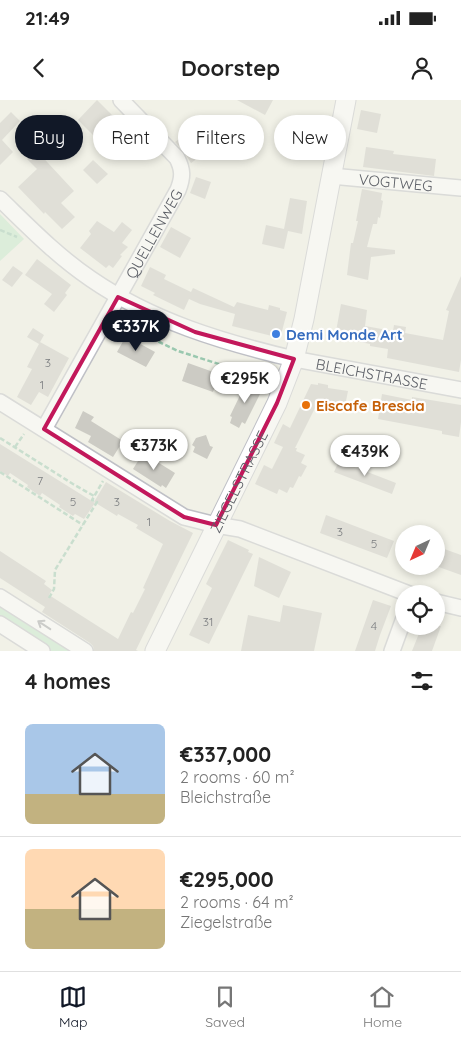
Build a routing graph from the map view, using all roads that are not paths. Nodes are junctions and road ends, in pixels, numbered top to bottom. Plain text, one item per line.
1 (121, 100) edge
2 (346, 100) edge
3 (331, 176) junction
4 (461, 188) edge
5 (0, 199) edge
6 (118, 297) junction
7 (294, 359) junction
8 (461, 390) edge
9 (0, 402) edge
10 (44, 429) junction
11 (216, 525) junction
12 (395, 589) edge
13 (0, 597) edge
14 (445, 604) edge
15 (461, 608) edge
16 (0, 624) edge
17 (398, 635) edge
18 (42, 651) edge
19 (85, 651) edge
20 (155, 651) edge
21 (392, 651) edge

1 - 6 street, QUELLENWEG
2 - 3 street, ZIEGELSTRASSE
3 - 4 street, VOGTWEG
3 - 7 street, ZIEGELSTRASSE
5 - 6 street, BLEICHSTRASSE
6 - 7 street, BLEICHSTRASSE
6 - 10 street, QUELLENWEG
7 - 8 street, BLEICHSTRASSE
7 - 11 street, ZIEGELSTRASSE
9 - 10 street
10 - 11 street
11 - 12 street
11 - 20 street, ZIEGELSTRASSE
19 -> 13 street
14 - 15 street
16 - 18 street
17 - 21 street

